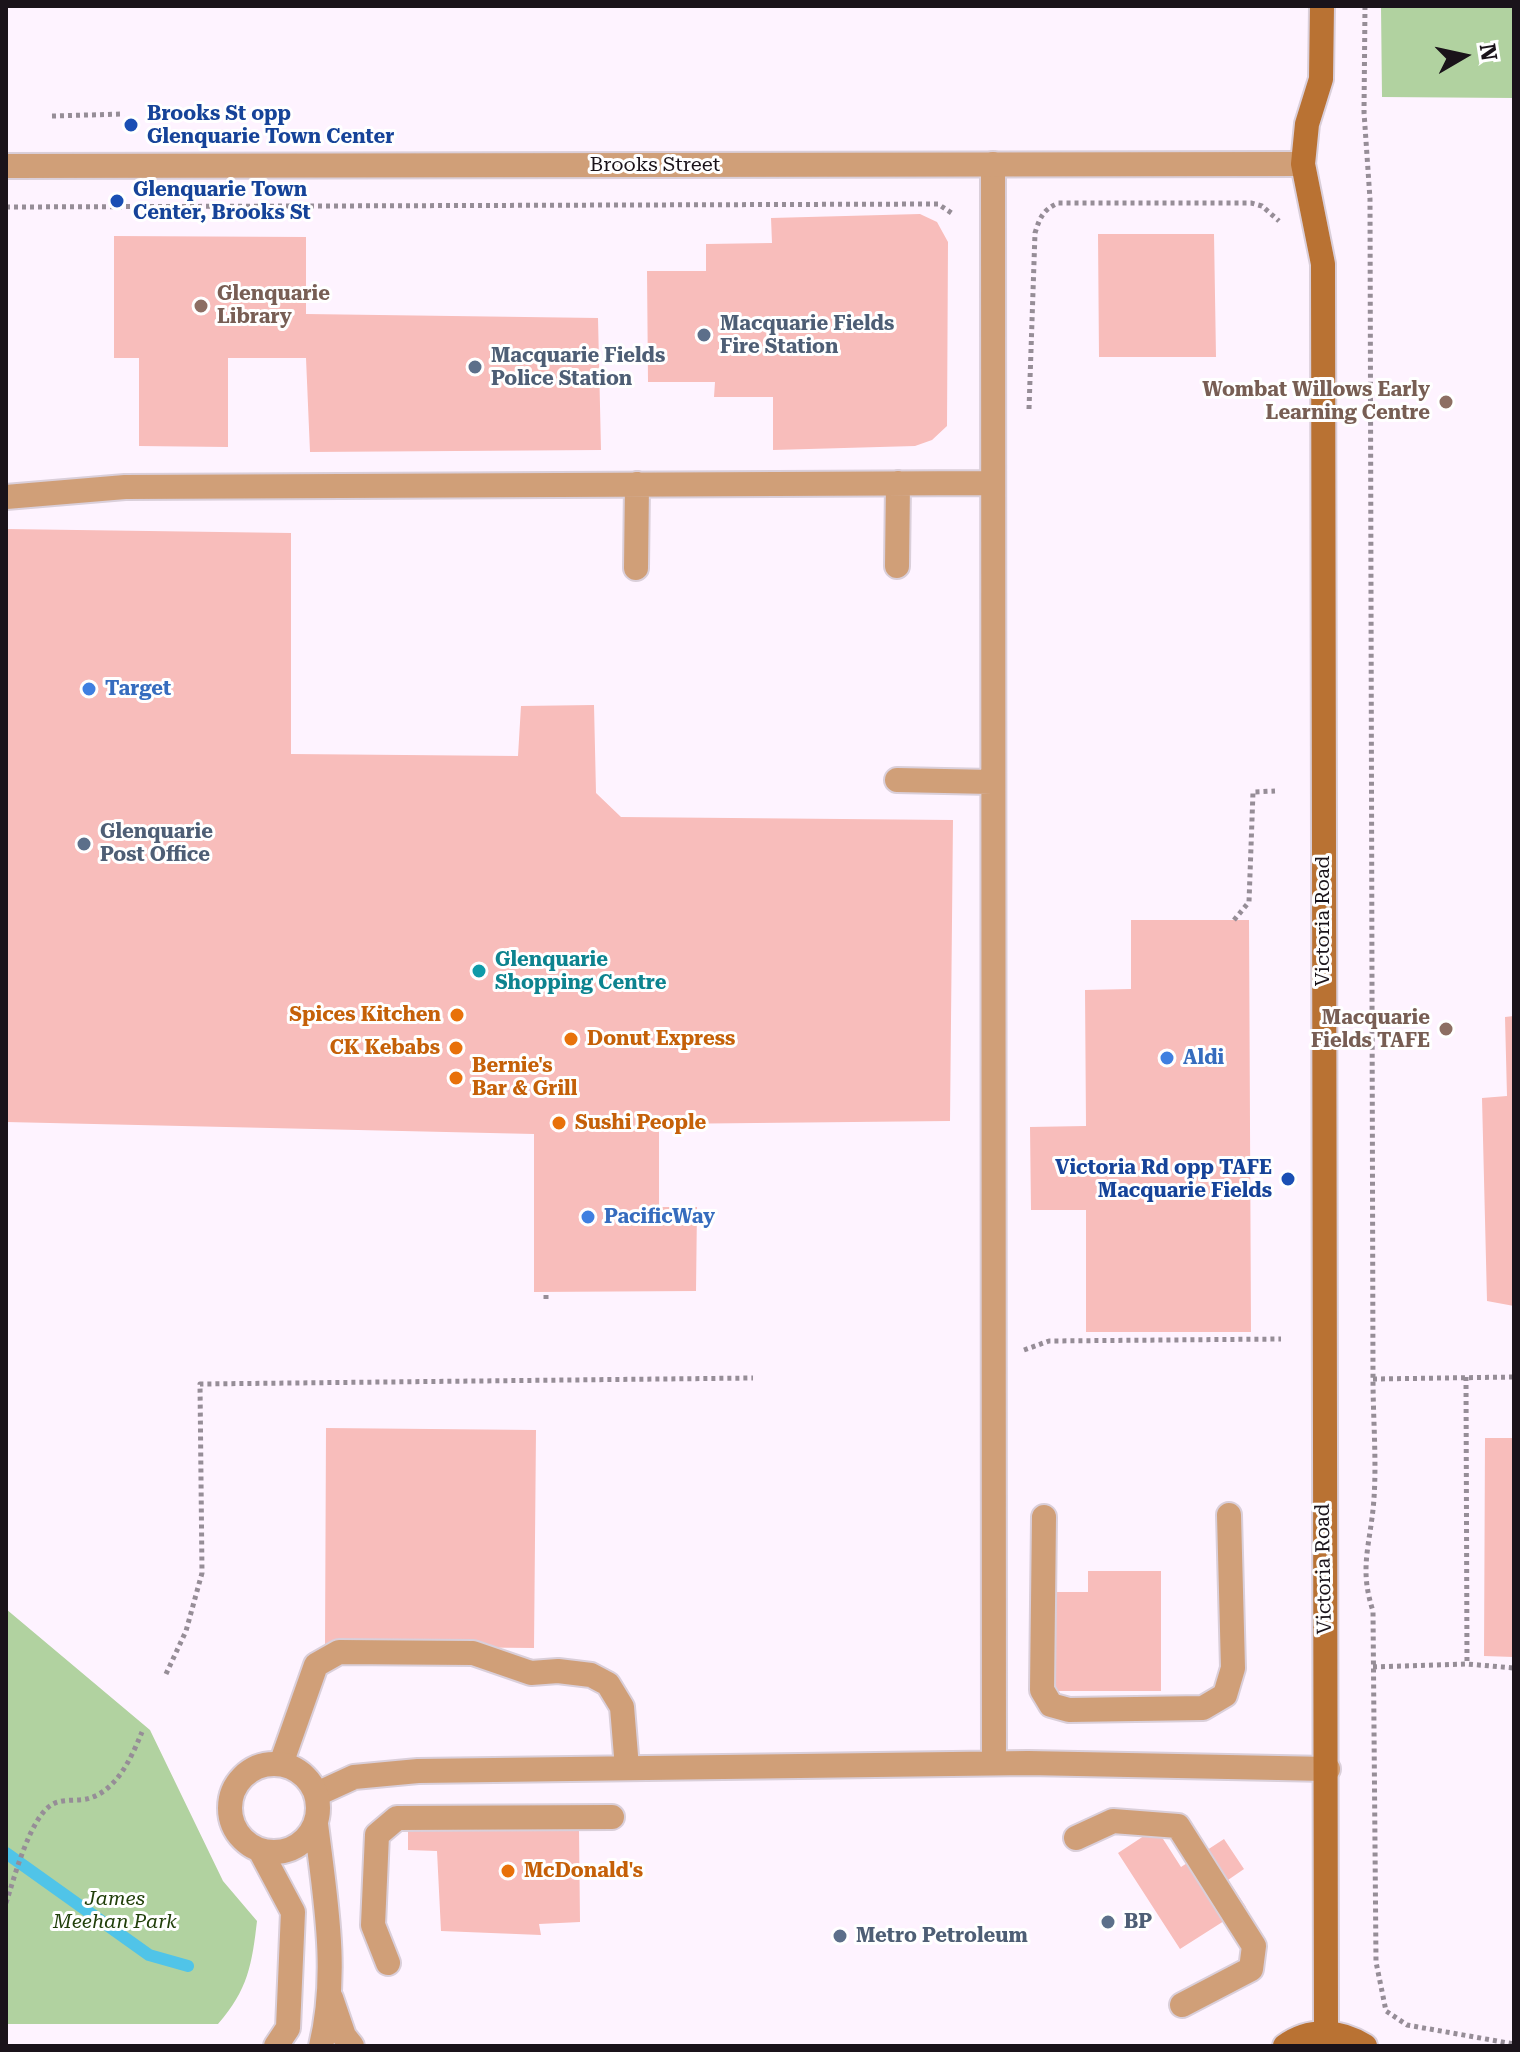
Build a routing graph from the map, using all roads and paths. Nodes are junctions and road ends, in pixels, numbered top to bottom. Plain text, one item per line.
1 (1322, 6) edge
2 (1365, 6) edge
3 (124, 114) dead end
4 (52, 116) dead end
5 (993, 164) junction
6 (1303, 164) junction
7 (6, 166) edge
8 (6, 207) edge
9 (953, 214) dead end
10 (1040, 215) dead end
11 (1279, 221) dead end
12 (898, 483) junction
13 (992, 483) junction
14 (637, 484) junction
15 (6, 497) edge
16 (897, 566) dead end
17 (636, 568) dead end
18 (897, 780) dead end
19 (992, 782) junction
20 (1275, 791) dead end
21 (1234, 920) dead end
22 (546, 1291) dead end
23 (546, 1299) dead end
24 (1281, 1339) dead end
25 (1018, 1352) dead end
26 (1466, 1377) junction
27 (1514, 1377) edge
28 (753, 1378) dead end
29 (1373, 1379) junction
30 (1229, 1515) dead end
31 (1044, 1517) dead end
32 (1467, 1664) junction
33 (1373, 1667) junction
34 (1514, 1668) edge
35 (166, 1674) dead end
36 (142, 1732) dead end
37 (994, 1763) junction
38 (281, 1764) junction
39 (627, 1768) junction
40 (1328, 1769) junction
41 (317, 1794) junction
42 (612, 1817) dead end
43 (316, 1824) junction
44 (1076, 1838) dead end
45 (261, 1852) junction
46 (6, 1901) edge
47 (388, 1963) dead end
48 (329, 1992) junction
49 (1182, 2005) dead end
50 (1326, 2032) junction
51 (285, 2040) edge
52 (1514, 2044) edge
53 (321, 2046) edge
54 (352, 2046) edge
55 (1285, 2046) edge
56 (1365, 2046) edge

1 - 6 street, Victoria Road
2 - 29 path
3 - 4 path
5 - 6 street, Brooks Street
5 - 7 street, Brooks Street
5 - 13 street
6 - 40 street, Victoria Road
8 - 9 path
10 - 11 path
12 - 13 street
12 - 14 street
12 - 16 street
13 - 19 street
14 - 15 street
14 - 17 street
18 - 19 street
19 - 37 street
20 - 21 path
22 - 23 path
24 - 25 path
26 - 27 path
26 - 29 path
26 - 32 path
28 - 35 path
29 - 33 path
30 - 31 street
32 - 33 path
32 - 34 path
33 - 52 path
36 - 46 path
37 - 39 street
37 - 40 street
38 - 39 street
38 - 41 street
38 - 45 street
39 - 41 street
40 - 50 street, Victoria Road
41 - 43 street
42 - 47 street
43 - 45 street
43 - 48 street
44 - 49 street
45 - 51 street
48 - 53 street
48 - 54 street
50 - 55 street
50 - 56 street

